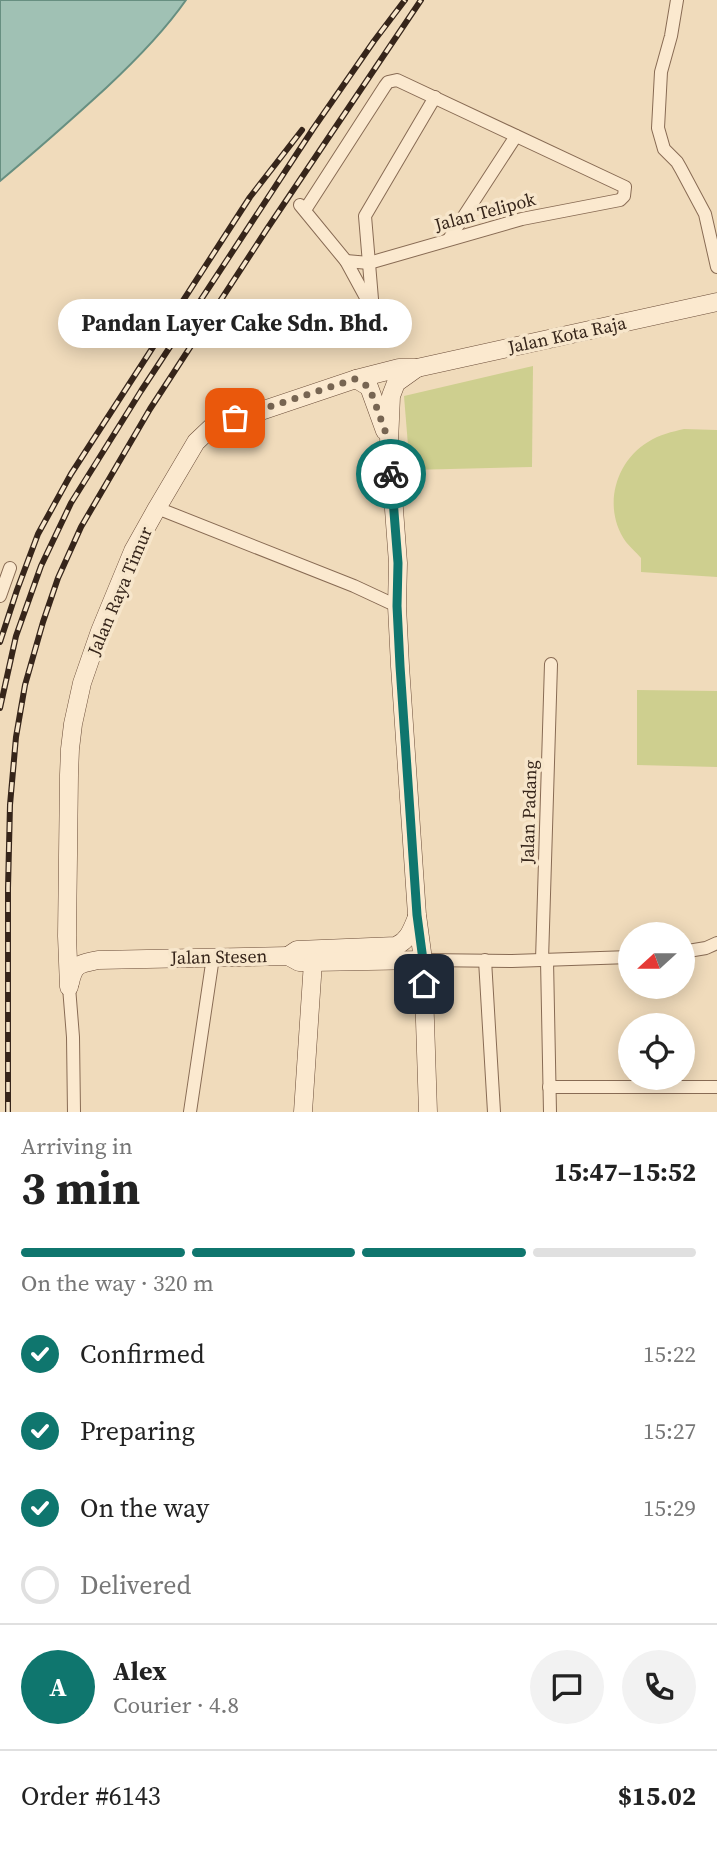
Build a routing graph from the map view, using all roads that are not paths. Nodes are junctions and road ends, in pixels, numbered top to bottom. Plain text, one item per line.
1 (677, 0) edge
2 (435, 97) junction
3 (516, 136) junction
4 (449, 239) junction
5 (346, 261) junction
6 (369, 263) junction
7 (717, 267) edge
8 (717, 302) edge
9 (417, 368) junction
10 (355, 379) junction
11 (389, 442) junction
12 (157, 508) junction
13 (10, 568) dead end
14 (0, 596) edge
15 (397, 606) junction
16 (551, 664) dead end
17 (417, 915) junction
18 (67, 936) junction
19 (717, 943) edge
20 (695, 950) edge
21 (288, 956) junction
22 (213, 957) junction
23 (618, 957) edge
24 (98, 960) junction
25 (423, 960) junction
26 (485, 960) junction
27 (544, 960) junction
28 (313, 962) junction
29 (69, 987) junction
30 (549, 1087) junction
31 (717, 1087) edge
32 (74, 1112) edge
33 (190, 1112) edge
34 (303, 1112) edge
35 (428, 1112) edge
36 (494, 1112) edge
37 (550, 1112) edge

1 - 7 street
2 - 3 street
2 - 5 street
2 - 6 street
3 - 4 street
3 - 4 street, Jalan Telipok
4 - 6 street, Jalan Telipok
5 - 6 street, Jalan Telipok
5 - 6 street
8 - 9 main road, Jalan Kota Raja
9 - 10 main road, Jalan Raya Timur
9 - 11 main road
10 - 11 main road
10 - 12 main road, Jalan Raya Timur
11 - 15 main road
12 - 15 street
12 - 18 main road, Jalan Raya Timur
13 - 14 street
15 - 17 main road
16 - 27 street, Jalan Padang
17 - 21 main road
17 - 25 main road
18 - 24 main road
18 - 29 main road, Jalan Raya Timur
19 - 20 street
21 - 22 main road, Jalan Stesen
21 - 28 main road, Jalan Stesen
22 - 24 main road, Jalan Stesen
22 - 33 street
23 - 27 street
24 - 29 main road
25 - 26 street
25 - 28 main road, Jalan Stesen
25 - 35 main road
26 - 27 street
26 - 36 street
27 - 30 street, Jalan Padang
28 - 34 main road
29 - 32 street
30 - 31 street
30 - 37 street, Jalan Padang

